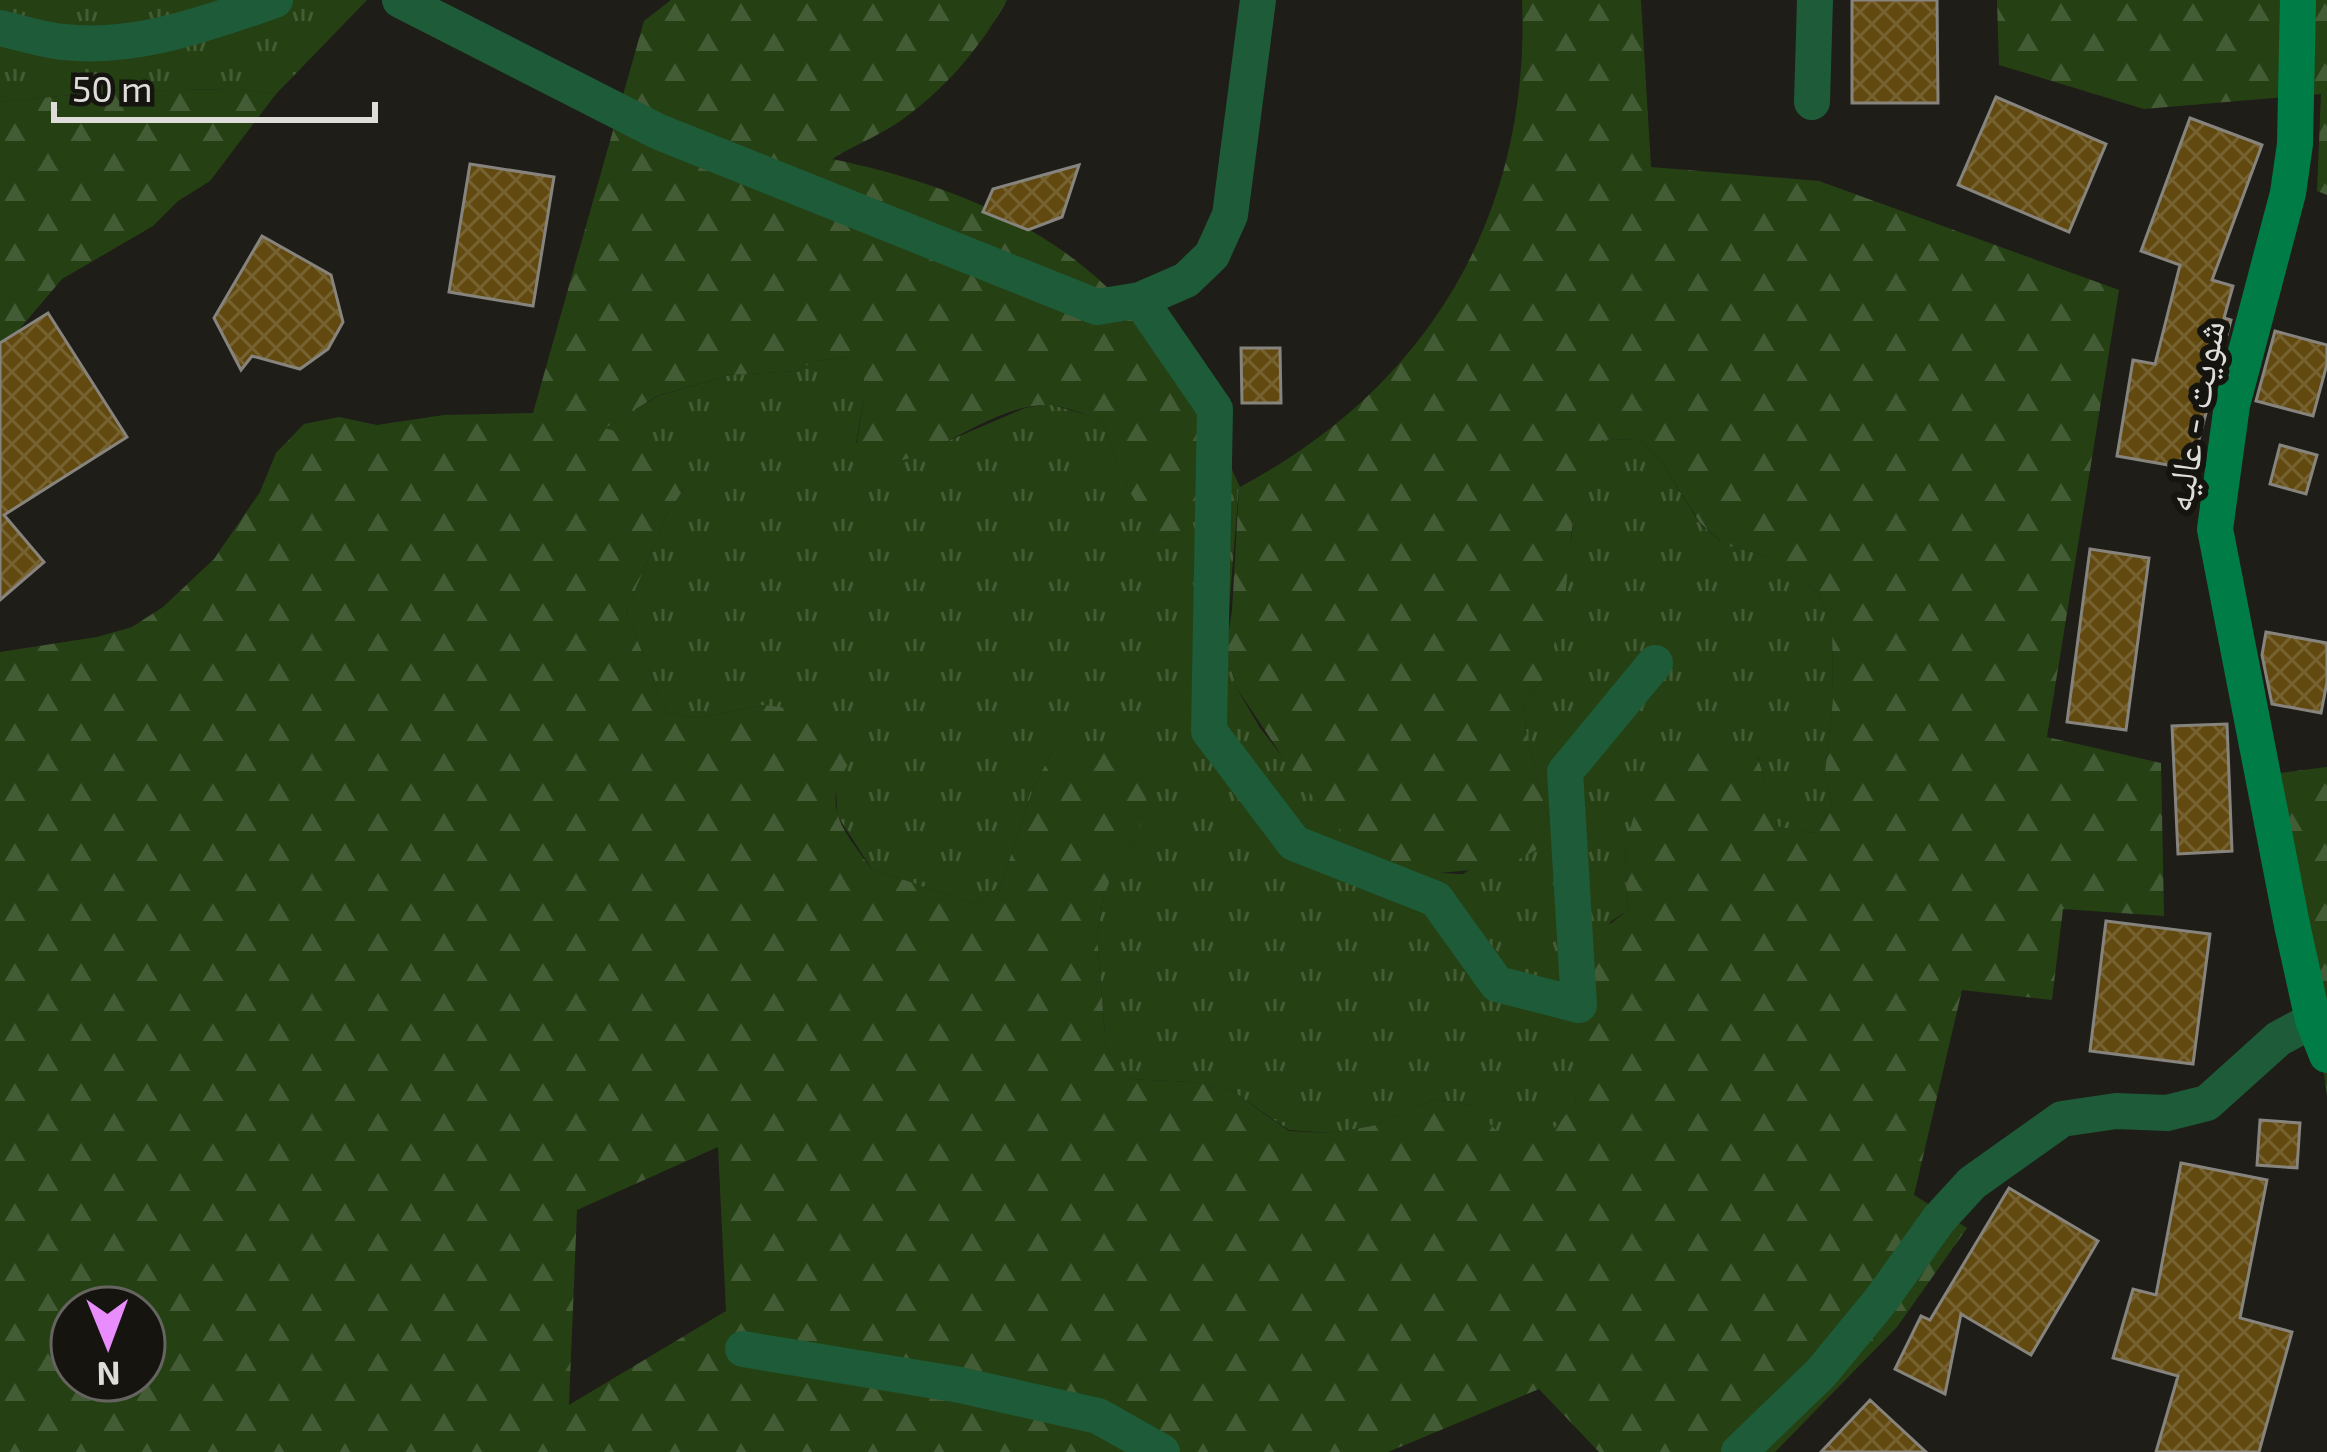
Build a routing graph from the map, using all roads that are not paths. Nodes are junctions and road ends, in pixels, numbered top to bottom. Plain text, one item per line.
1 (275, 0) edge
2 (400, 0) edge
3 (1258, 0) edge
4 (1815, 0) edge
5 (2298, 0) edge
6 (0, 28) edge
7 (1813, 103) dead end
8 (1140, 300) junction
9 (1655, 663) dead end
10 (2312, 1020) junction
11 (2327, 1055) edge
12 (743, 1349) dead end
13 (1162, 1452) edge
14 (1739, 1452) edge

1 - 6 street
2 - 8 street
3 - 8 street
4 - 7 street
5 - 10 street, شويت - عاليه
8 - 9 street
10 - 11 street, شويت - عاليه
10 - 14 street
12 - 13 street

